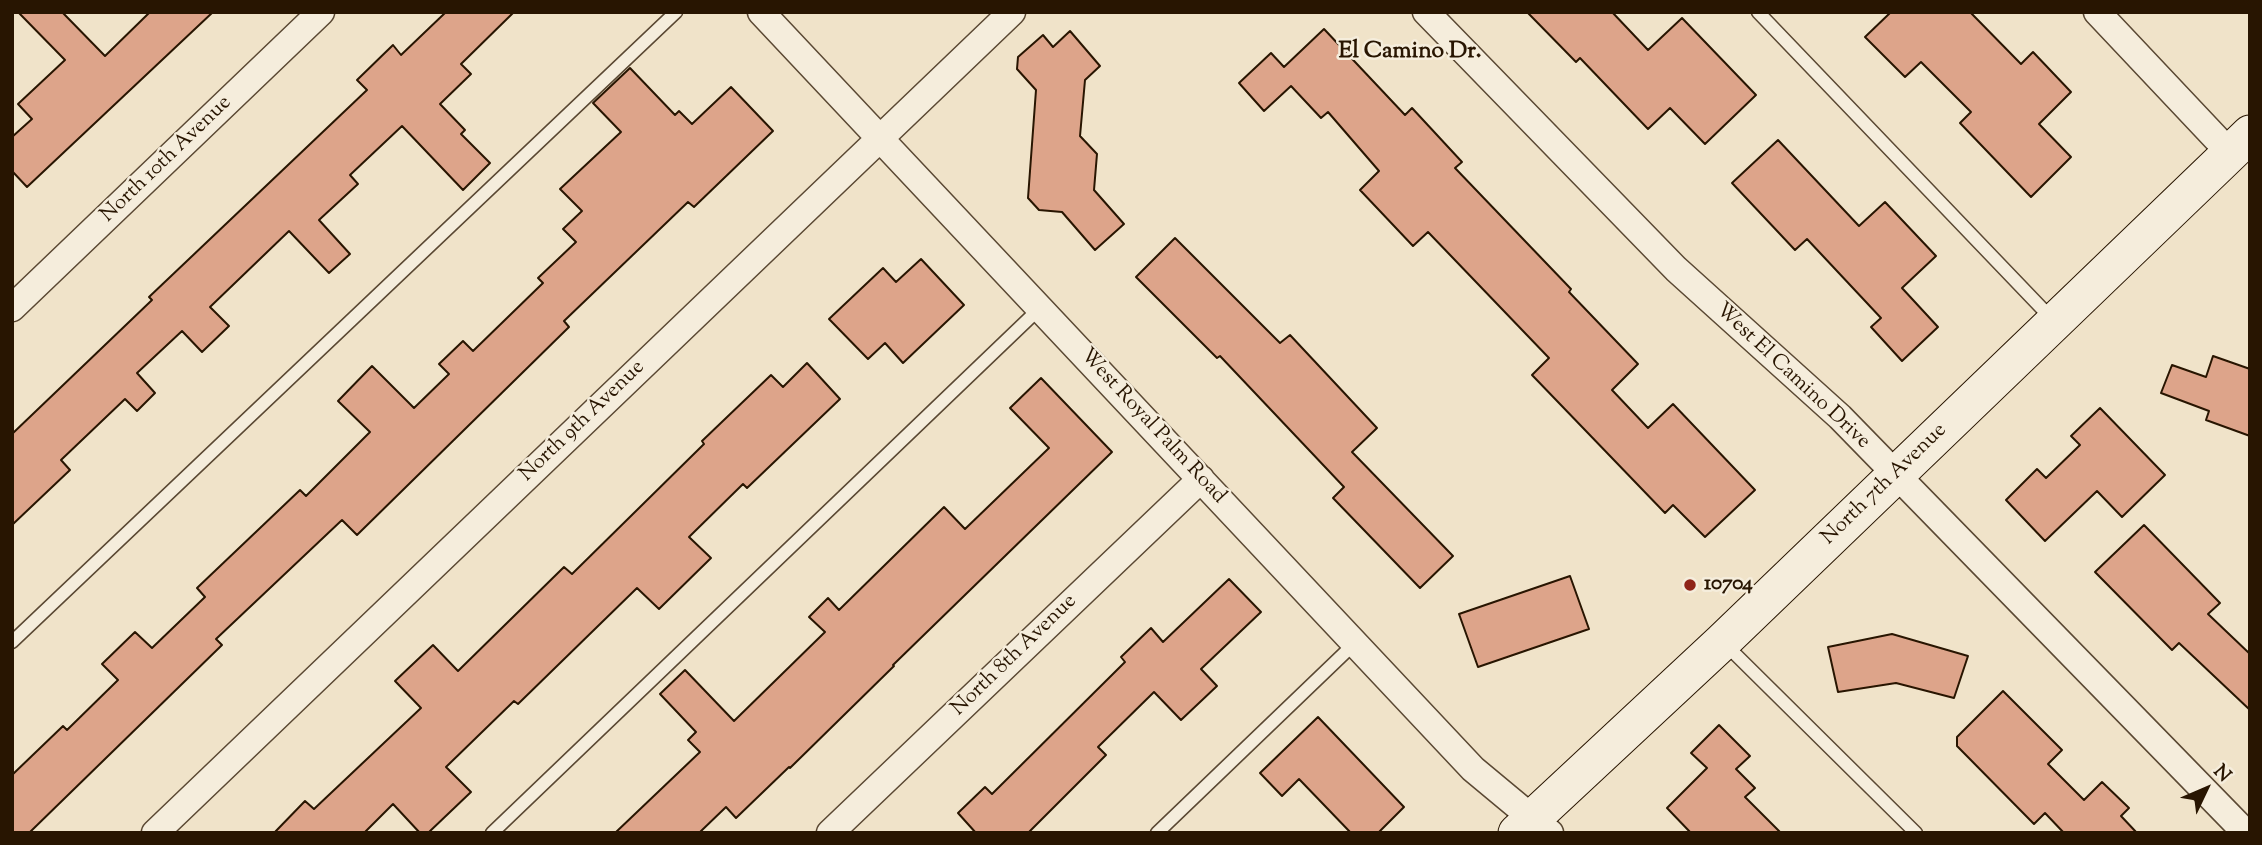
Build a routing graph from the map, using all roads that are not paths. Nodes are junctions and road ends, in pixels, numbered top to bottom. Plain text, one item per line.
1 (321, 12) edge
2 (676, 12) edge
3 (761, 12) edge
4 (1012, 12) edge
5 (1426, 12) edge
6 (1758, 12) edge
7 (2098, 12) edge
8 (880, 137) junction
9 (2240, 143) edge
10 (12, 308) edge
11 (1040, 308) junction
12 (2055, 323) junction
13 (1895, 475) junction
14 (1201, 479) junction
15 (12, 642) edge
16 (1722, 642) junction
17 (1355, 643) junction
18 (1533, 828) edge
19 (155, 833) edge
20 (492, 833) edge
21 (830, 833) edge
22 (1157, 833) edge
23 (1916, 833) edge
24 (2246, 833) edge

1 - 10 street, North 10th Avenue
2 - 15 lane
3 - 8 street, West Royal Palm Road
4 - 8 street, North 9th Avenue
5 - 13 street, West El Camino Drive
6 - 12 lane
7 - 9 street
8 - 11 street, West Royal Palm Road
8 - 19 street, North 9th Avenue
9 - 12 main road, North 7th Avenue
11 - 14 street, West Royal Palm Road
11 - 20 lane
12 - 13 main road, North 7th Avenue
13 - 16 main road, North 7th Avenue
13 - 24 street, West El Camino Drive
14 - 17 street, West Royal Palm Road
14 - 21 street, North 8th Avenue
16 - 18 main road, North 7th Avenue
16 - 23 lane
17 - 18 street, West Royal Palm Road
17 - 22 lane

